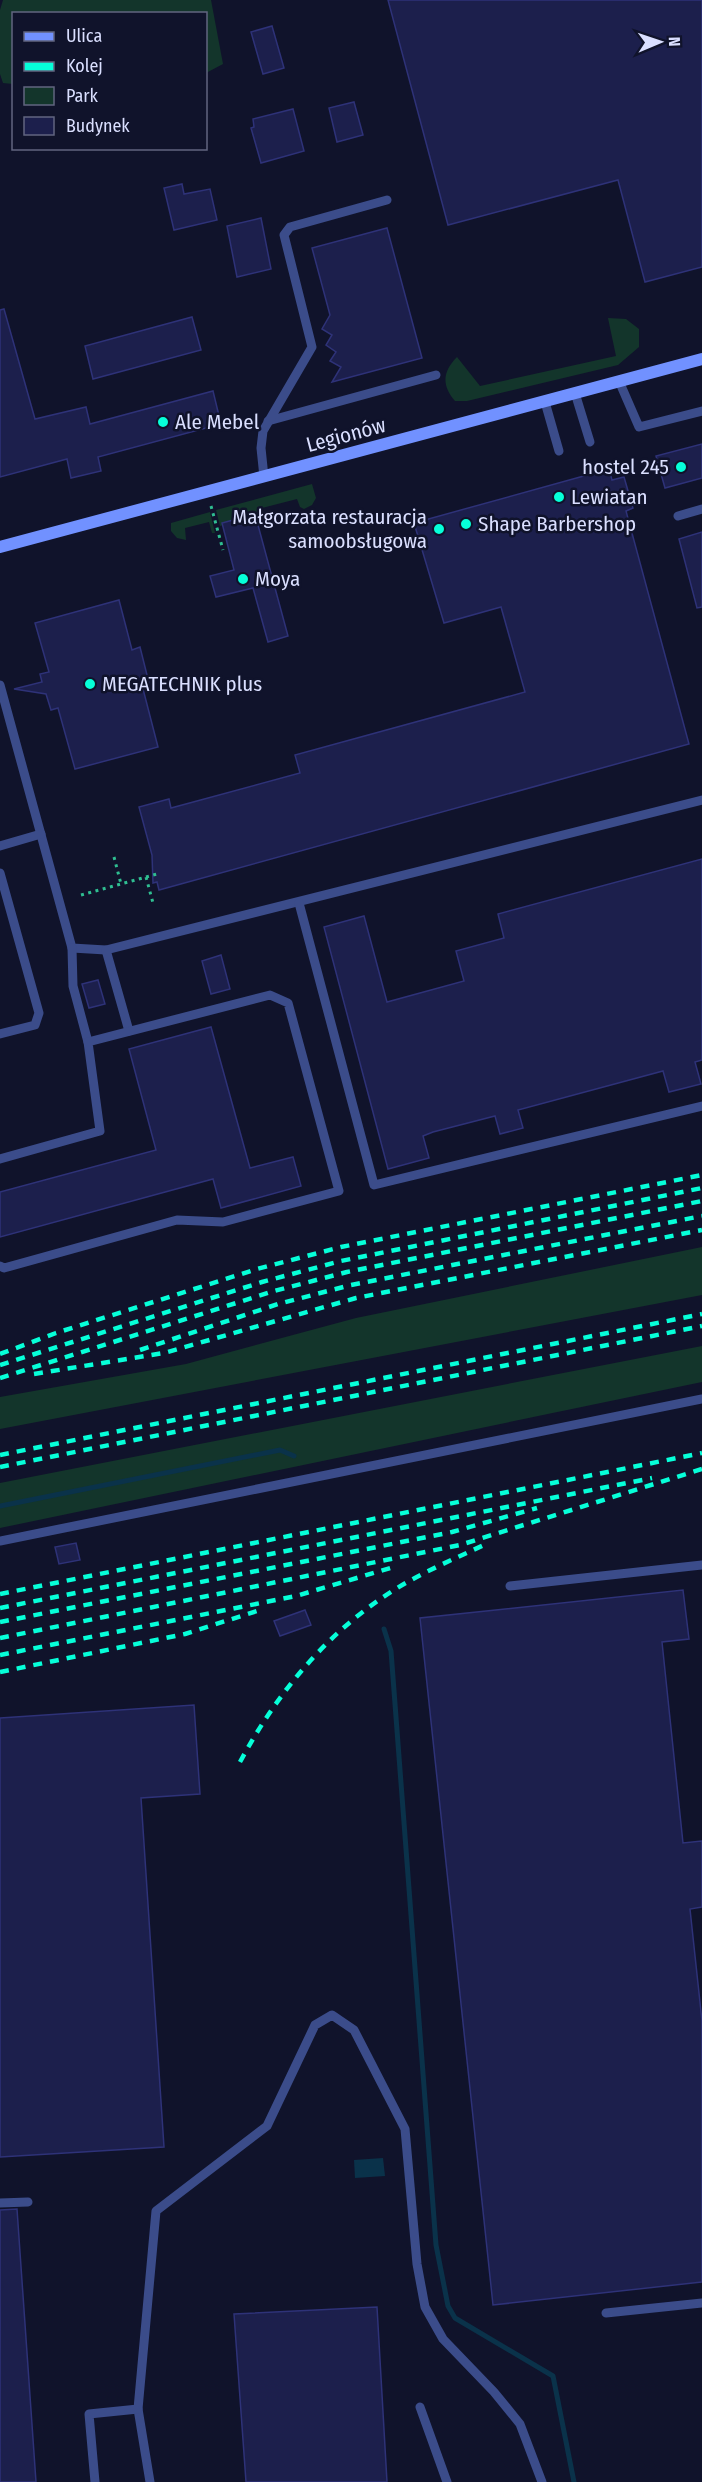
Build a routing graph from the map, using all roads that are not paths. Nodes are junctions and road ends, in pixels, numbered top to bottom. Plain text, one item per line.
1 (387, 200) dead end
2 (702, 359) edge
3 (436, 375) dead end
4 (619, 381) junction
5 (576, 393) junction
6 (544, 402) junction
7 (702, 411) edge
8 (268, 421) junction
9 (590, 442) dead end
10 (559, 451) dead end
11 (264, 477) junction
12 (702, 509) edge
13 (678, 516) dead end
14 (0, 547) edge
15 (0, 685) edge
16 (702, 800) edge
17 (41, 834) junction
18 (0, 846) edge
19 (0, 873) edge
20 (299, 903) junction
21 (72, 948) junction
22 (106, 950) junction
23 (129, 1031) junction
24 (0, 1034) edge
25 (88, 1042) junction
26 (702, 1106) edge
27 (0, 1159) edge
28 (0, 1266) edge
29 (702, 1399) edge
30 (0, 1541) edge
31 (702, 1565) edge
32 (510, 1586) dead end
33 (28, 2202) dead end
34 (0, 2203) edge
35 (702, 2303) edge
36 (606, 2313) dead end
37 (420, 2407) dead end
38 (138, 2409) junction
39 (95, 2482) edge
40 (150, 2482) edge
41 (447, 2482) edge
42 (542, 2482) edge

1 - 8 lane
2 - 4 street, Legionów
3 - 8 lane
4 - 5 street, Legionów
4 - 7 lane
5 - 6 street, Legionów
5 - 9 lane
6 - 10 lane
6 - 11 street, Legionów
8 - 11 lane
11 - 14 street, Legionów
12 - 13 lane
15 - 17 lane
16 - 20 lane
17 - 18 lane
17 - 21 lane
19 - 24 lane
20 - 22 lane
20 - 26 lane
21 - 22 lane
21 - 25 lane
22 - 23 lane
23 - 25 lane
23 - 28 lane
25 - 27 lane
29 - 30 lane
31 - 32 lane
33 - 34 lane
35 - 36 lane
37 - 41 lane
38 - 39 lane
38 - 40 lane
38 - 42 lane

